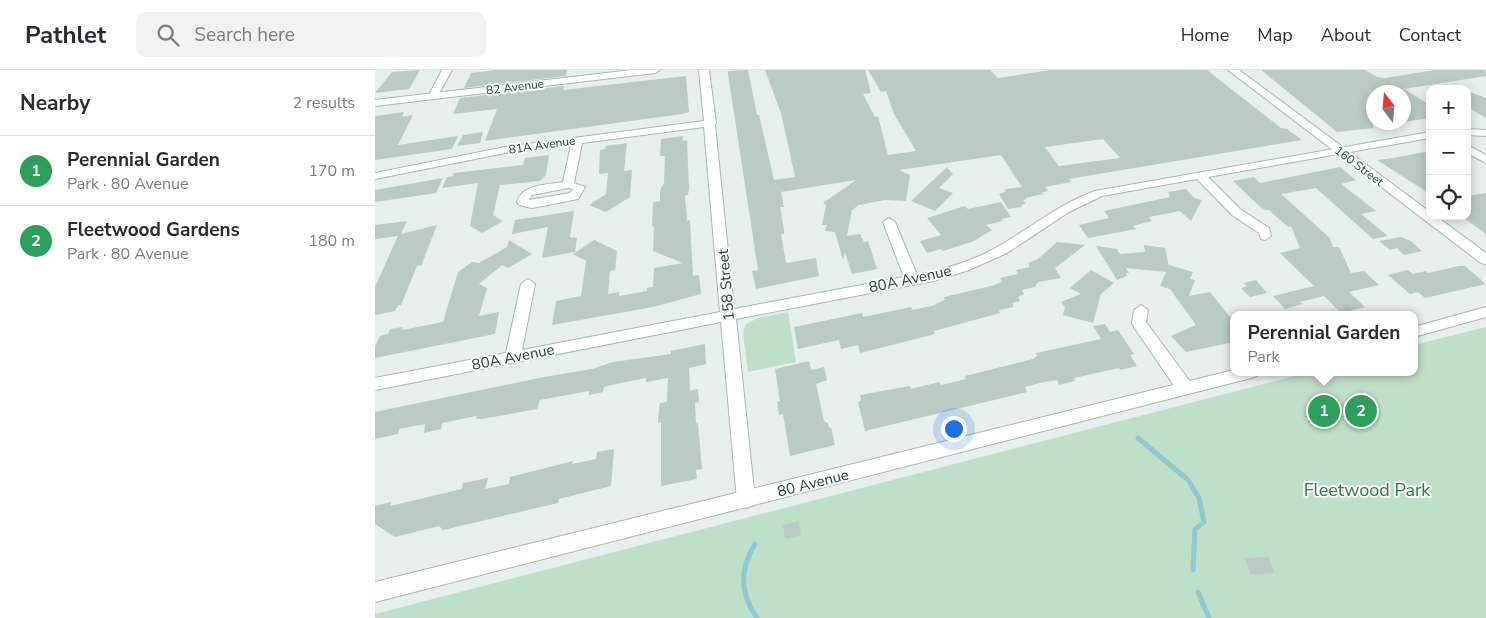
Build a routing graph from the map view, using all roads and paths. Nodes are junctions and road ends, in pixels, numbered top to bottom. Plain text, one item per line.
1 (447, 70) edge
2 (655, 70) edge
3 (704, 70) edge
4 (1233, 70) edge
5 (433, 97) junction
6 (375, 103) edge
7 (711, 123) junction
8 (1471, 132) edge
9 (1486, 133) edge
10 (1426, 136) edge
11 (577, 140) junction
12 (1339, 150) junction
13 (1471, 151) edge
14 (1486, 160) edge
15 (1199, 175) junction
16 (375, 176) edge
17 (568, 185) dead end
18 (889, 222) dead end
19 (1265, 236) dead end
20 (1486, 260) edge
21 (912, 280) junction
22 (528, 284) dead end
23 (1141, 310) dead end
24 (1486, 312) edge
25 (729, 316) junction
26 (1418, 331) edge
27 (513, 357) junction
28 (1234, 376) edge
29 (375, 384) edge
30 (1185, 388) junction
31 (746, 500) junction
32 (375, 592) edge

1 - 5 street
2 - 5 street, 82 Avenue
3 - 7 street, 158 Street
4 - 12 street, 160 Street
5 - 6 street, 82 Avenue
7 - 11 street, 81A Avenue
7 - 25 street, 158 Street
8 - 9 street
10 - 12 street, 80A Avenue
11 - 16 street, 81A Avenue
11 - 17 street
12 - 15 street, 80A Avenue
12 - 20 street, 160 Street
13 - 14 street
15 - 19 street
15 - 21 street, 80A Avenue
18 - 21 street
21 - 25 street, 80A Avenue
22 - 27 street
23 - 30 street
24 - 26 street
25 - 27 street, 80A Avenue
25 - 31 street, 158 Street
27 - 29 street, 80A Avenue
28 - 30 street, 80 Avenue
30 - 31 street, 80 Avenue
31 - 32 street, 80 Avenue

